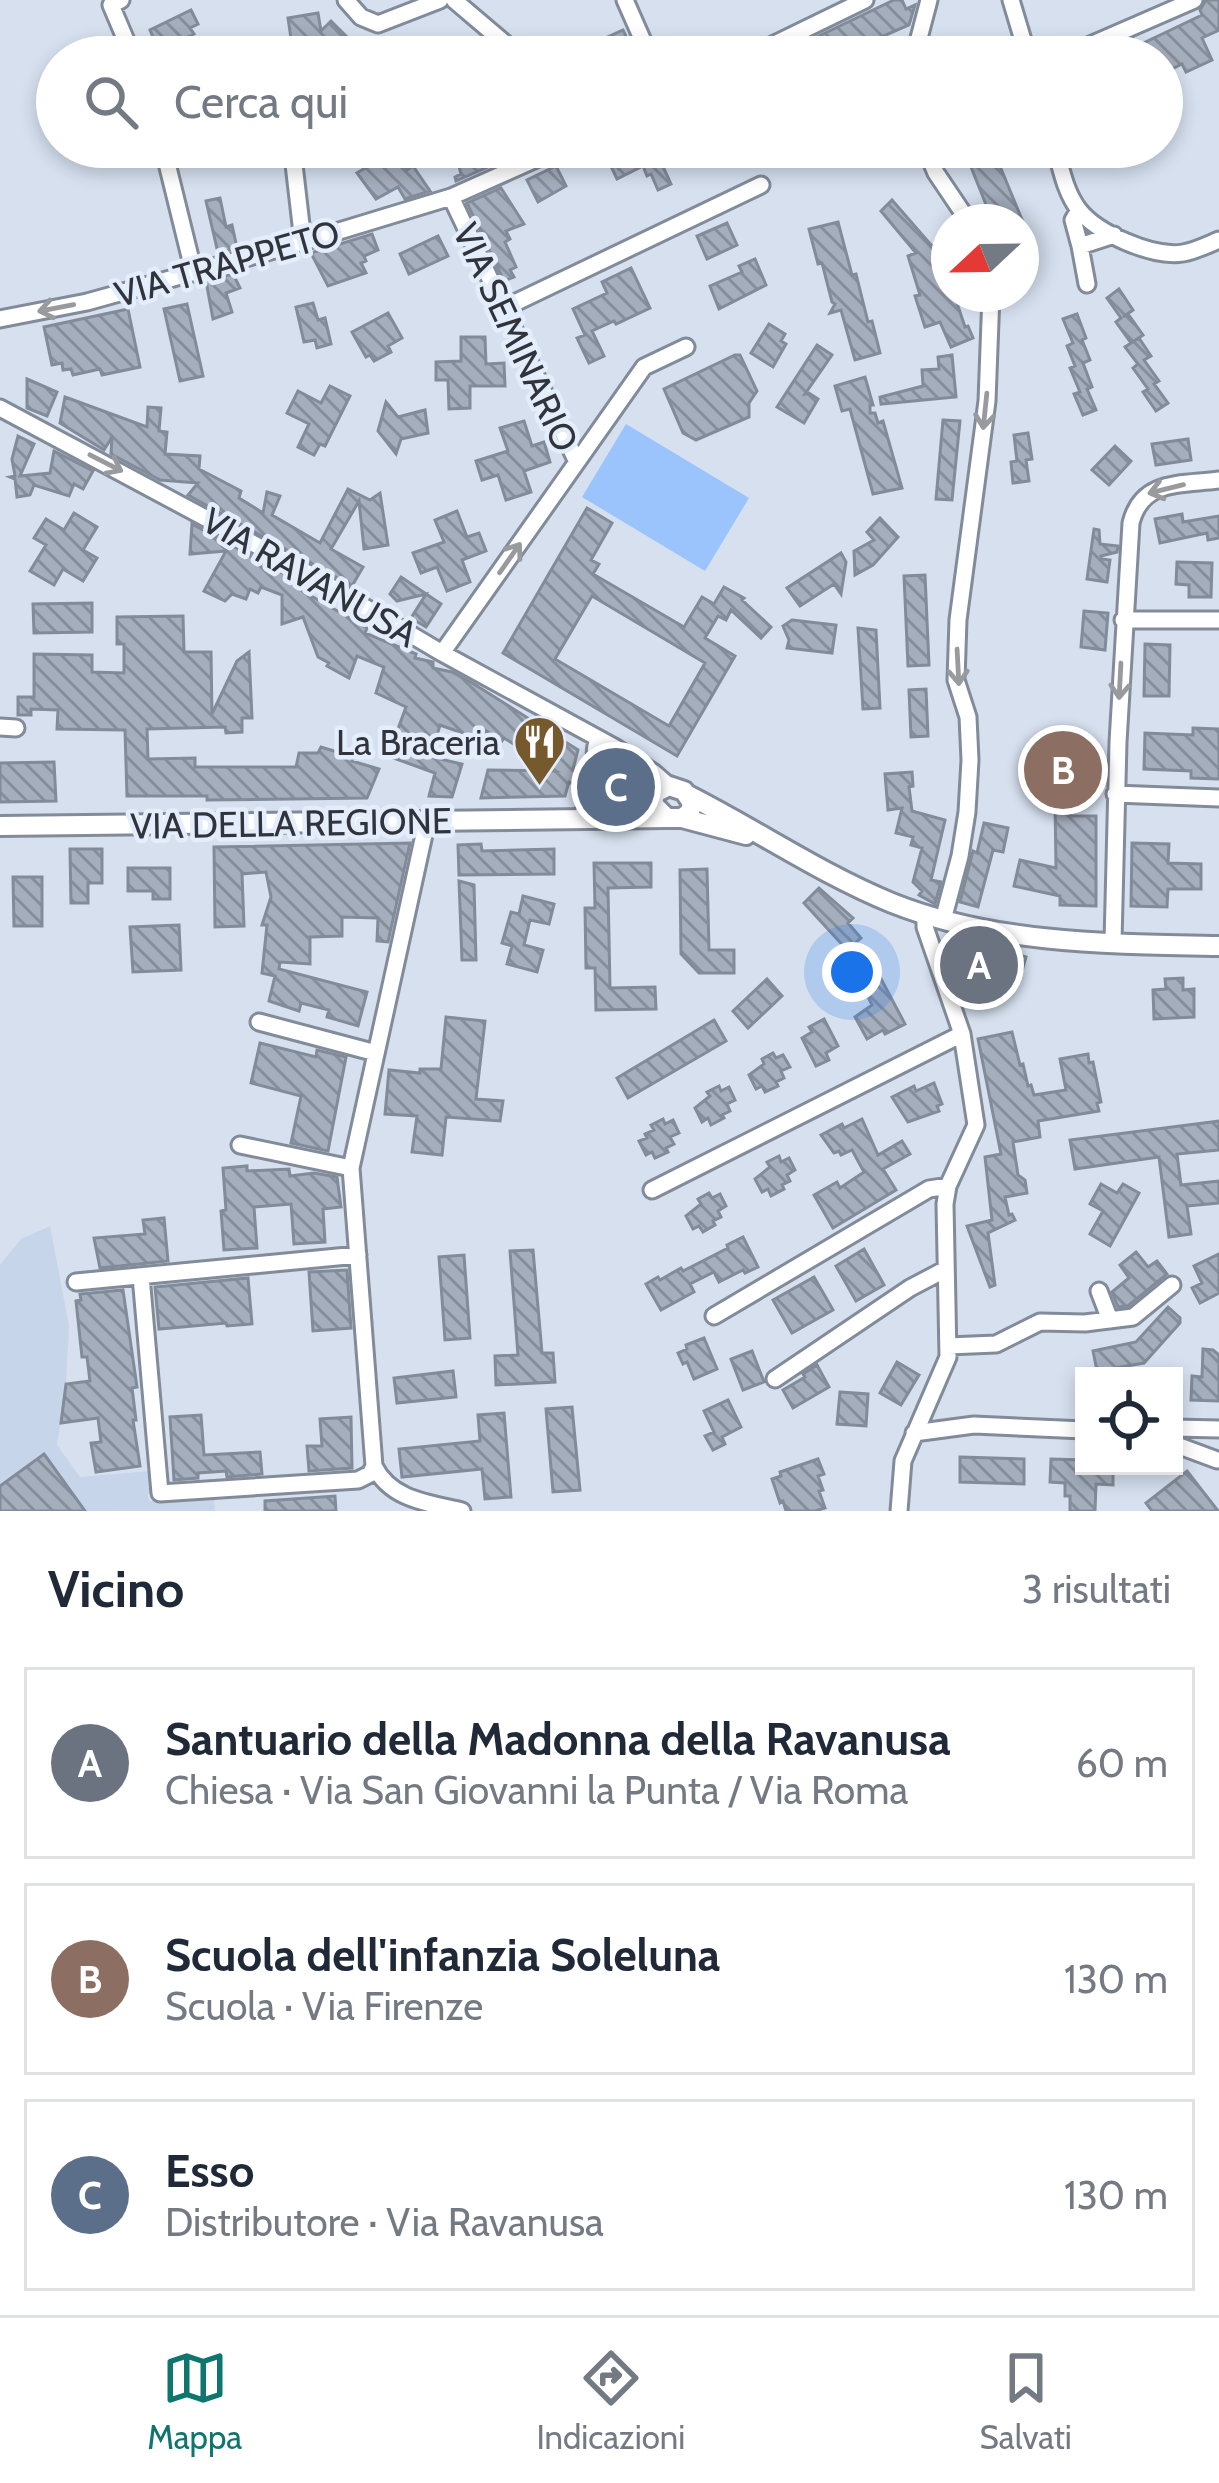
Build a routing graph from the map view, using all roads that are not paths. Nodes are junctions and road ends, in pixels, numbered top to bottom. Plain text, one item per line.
1 (121, 0) edge
2 (346, 0) edge
3 (440, 0) edge
4 (454, 0) edge
5 (625, 0) edge
6 (865, 0) edge
7 (1012, 0) edge
8 (1194, 0) edge
9 (927, 3) edge
10 (124, 36) edge
11 (496, 36) edge
12 (641, 36) edge
13 (795, 36) edge
14 (919, 36) edge
15 (1022, 36) edge
16 (1111, 36) edge
17 (168, 168) edge
18 (294, 168) edge
19 (515, 168) edge
20 (934, 168) edge
21 (1061, 168) edge
22 (761, 184) dead end
23 (451, 196) junction
24 (958, 204) edge
25 (1079, 210) junction
26 (1114, 235) junction
27 (1219, 240) edge
28 (303, 242) junction
29 (1080, 246) junction
30 (194, 273) junction
31 (1087, 284) dead end
32 (504, 308) junction
33 (991, 312) edge
34 (0, 320) edge
35 (686, 347) dead end
36 (1, 408) edge
37 (577, 462) junction
38 (1219, 479) edge
39 (1124, 620) junction
40 (1219, 620) edge
41 (442, 652) junction
42 (598, 739) junction
43 (602, 768) junction
44 (660, 792) junction
45 (1115, 794) junction
46 (596, 795) junction
47 (700, 796) junction
48 (1219, 798) edge
49 (626, 804) junction
50 (581, 818) junction
51 (674, 818) junction
52 (428, 821) junction
53 (0, 826) edge
54 (774, 844) junction
55 (934, 917) junction
56 (1113, 942) junction
57 (1219, 946) edge
58 (259, 1022) dead end
59 (962, 1034) junction
60 (376, 1053) junction
61 (240, 1145) dead end
62 (351, 1168) junction
63 (948, 1186) junction
64 (652, 1190) dead end
65 (358, 1255) junction
66 (946, 1269) junction
67 (141, 1276) junction
68 (76, 1282) dead end
69 (1172, 1285) dead end
70 (1099, 1291) dead end
71 (714, 1316) dead end
72 (1110, 1320) junction
73 (948, 1346) junction
74 (775, 1379) dead end
75 (1183, 1429) edge
76 (1075, 1430) edge
77 (1219, 1432) edge
78 (914, 1433) junction
79 (1183, 1447) edge
80 (1218, 1461) edge
81 (374, 1466) junction
82 (462, 1511) edge
83 (899, 1511) edge

1 - 10 street
2 - 3 street
4 - 11 street
5 - 12 street
6 - 13 street
7 - 15 street
8 - 16 street
9 - 14 street
17 - 30 street
18 - 28 street
19 - 23 street, VIA TRAPPETO
20 - 24 street
21 - 25 street
22 - 32 street
23 - 28 street, VIA TRAPPETO
23 - 32 street, VIA SEMINARIO
25 - 26 street
25 - 29 street
26 - 27 street
26 - 29 street
28 - 30 street, VIA TRAPPETO
29 - 31 street
30 -> 34 street, VIA TRAPPETO
32 - 37 street, VIA SEMINARIO
33 -> 55 street
35 - 37 street
36 -> 41 street, VIA RAVANUSA
41 -> 37 street, VIA SEMINARIO
38 -> 39 street
39 - 40 street
39 -> 45 street
41 - 42 street, VIA RAVANUSA
42 - 43 street
42 - 44 street, VIA RAVANUSA
43 - 46 street
43 - 49 street
44 - 47 main road
44 - 49 main road
44 - 51 main road
45 - 48 street
45 - 56 street
46 - 49 street
46 - 50 street
47 - 51 main road
47 - 54 main road
49 - 50 main road
50 - 51 main road
50 - 52 main road, VIA DELLA REGIONE
51 - 54 main road
52 - 53 main road, VIA DELLA REGIONE
52 - 60 street
54 - 55 main road
55 - 56 main road
55 - 59 street
56 - 57 main road
58 - 60 street
59 - 63 street
59 - 64 street
60 - 62 street
61 - 62 street
62 - 65 street
63 - 66 street
63 - 71 street
65 - 67 street
65 - 81 street
66 - 73 street
66 - 74 street
67 - 68 street
67 - 81 street
69 - 72 street
70 - 72 street
72 - 73 street
73 - 78 street
75 - 77 street
76 - 78 street
77 - 80 street
78 - 83 street
79 - 80 street
81 - 82 street

